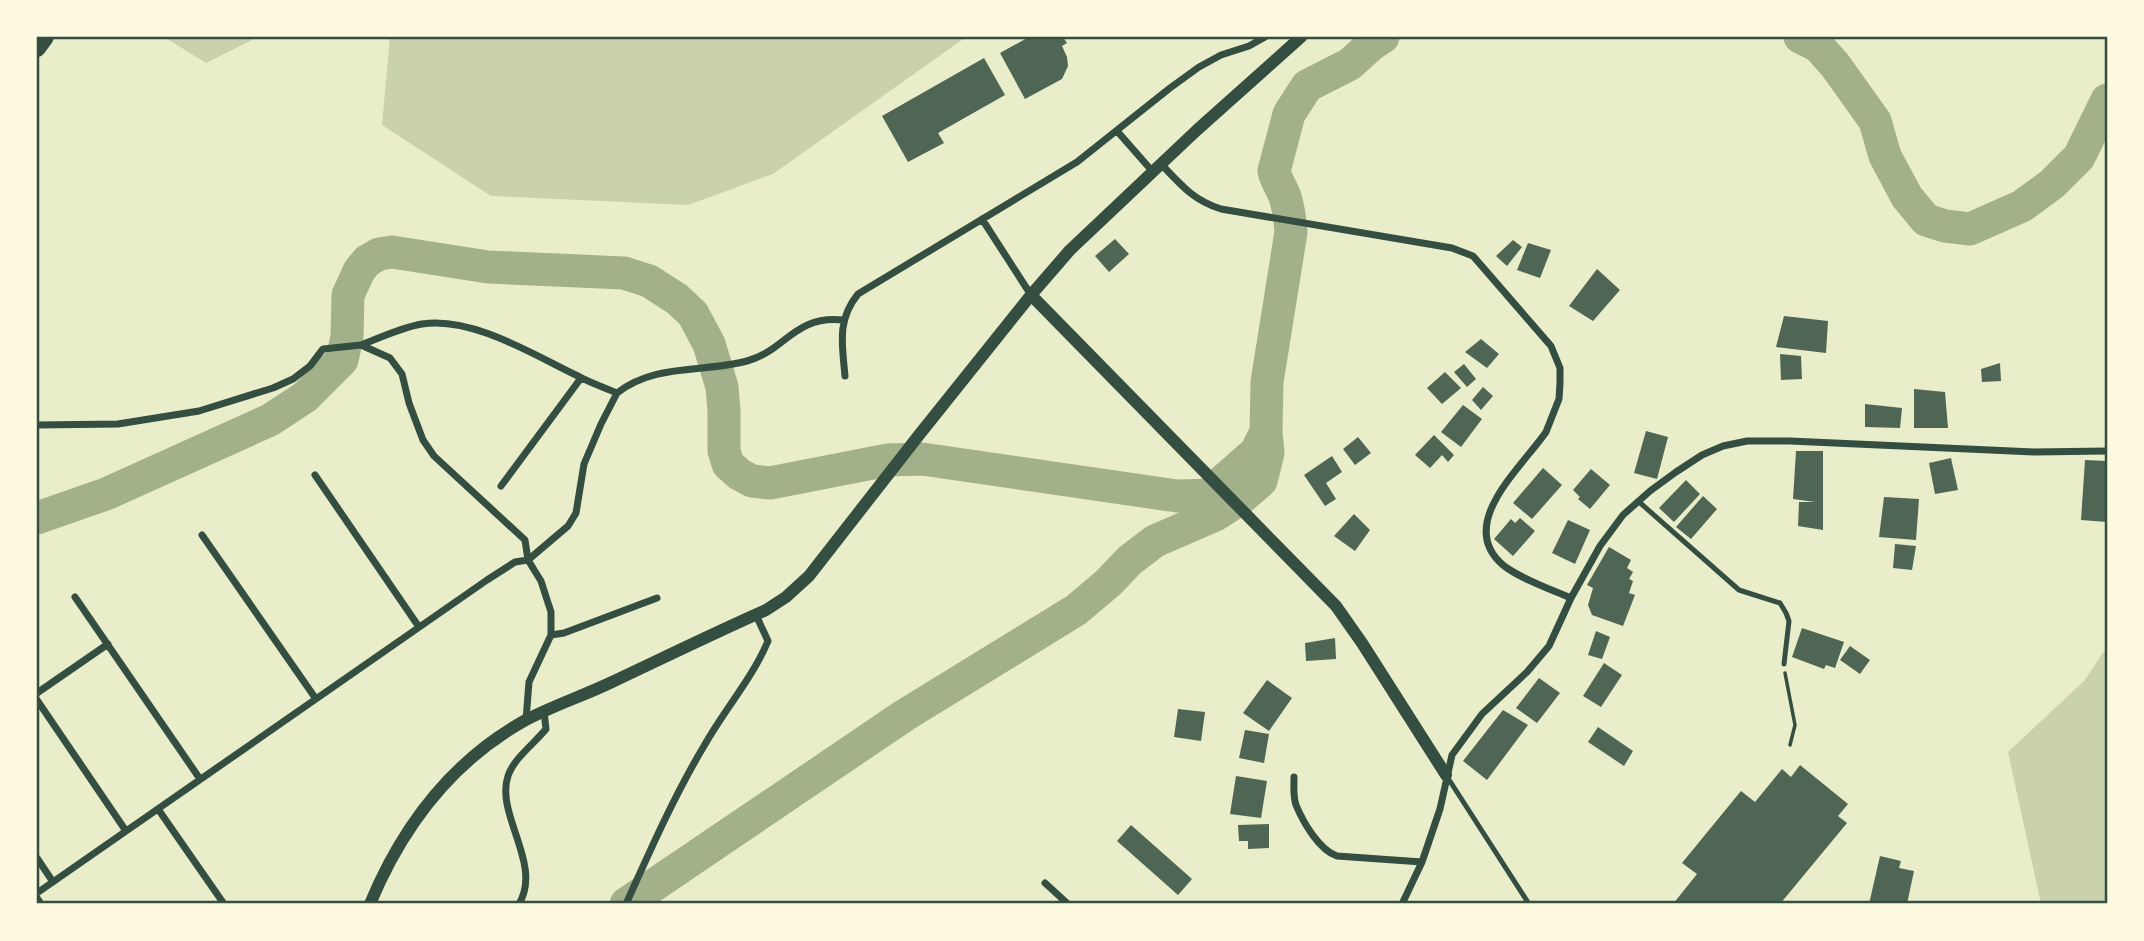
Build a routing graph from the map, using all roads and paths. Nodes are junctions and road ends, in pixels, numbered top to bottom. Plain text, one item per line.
1 (46, 37) edge
2 (1265, 37) edge
3 (1301, 37) edge
4 (37, 48) edge
5 (1117, 131) junction
6 (1157, 168) junction
7 (982, 219) junction
8 (1031, 295) junction
9 (843, 320) junction
10 (358, 345) junction
11 (845, 376) dead end
12 (582, 378) junction
13 (617, 393) junction
14 (37, 425) edge
15 (2107, 451) edge
16 (314, 475) dead end
17 (501, 486) dead end
18 (1638, 501) junction
19 (202, 535) dead end
20 (528, 560) junction
21 (75, 597) dead end
22 (657, 598) dead end
23 (1571, 598) junction
24 (756, 615) junction
25 (419, 627) junction
26 (551, 635) junction
27 (108, 644) junction
28 (1784, 664) joint
29 (37, 693) edge
30 (316, 699) junction
31 (37, 700) edge
32 (544, 712) junction
33 (526, 720) junction
34 (1790, 745) dead end
35 (1446, 775) junction
36 (1294, 778) dead end
37 (200, 779) junction
38 (158, 809) junction
39 (127, 831) junction
40 (37, 858) edge
41 (1422, 862) junction
42 (53, 882) junction
43 (1045, 883) dead end
44 (37, 895) edge
45 (41, 904) edge
46 (224, 904) edge
47 (370, 904) edge
48 (519, 904) edge
49 (626, 904) edge
50 (1068, 904) edge
51 (1402, 904) edge
52 (1529, 904) edge

1 - 4 main road
2 - 5 street
3 - 6 street
5 - 6 street
5 - 7 street
6 - 8 street
6 - 23 street
7 - 8 street
7 - 9 street
8 - 24 street
8 - 35 street
9 - 11 street
9 - 13 street
10 - 12 street
10 - 14 street
10 - 20 street
12 - 13 street
12 - 17 street
13 - 20 street
15 - 18 street
16 - 25 street
18 - 23 street
18 - 28 lane
19 - 30 street
20 - 25 street
20 - 26 street
21 - 27 street
22 - 26 street
23 - 35 street
24 - 32 street
24 - 49 street
25 - 30 street
26 - 33 street
27 - 29 street
27 - 37 street
28 - 34 path
30 - 37 street
31 - 39 street
32 - 33 street
32 - 48 street
33 - 47 street
35 - 41 street
35 - 52 lane
36 - 41 street
37 - 38 street
38 - 39 street
38 - 46 street
39 - 42 street
40 - 42 street
41 - 51 street
42 - 44 street
43 - 50 street
44 - 45 street

